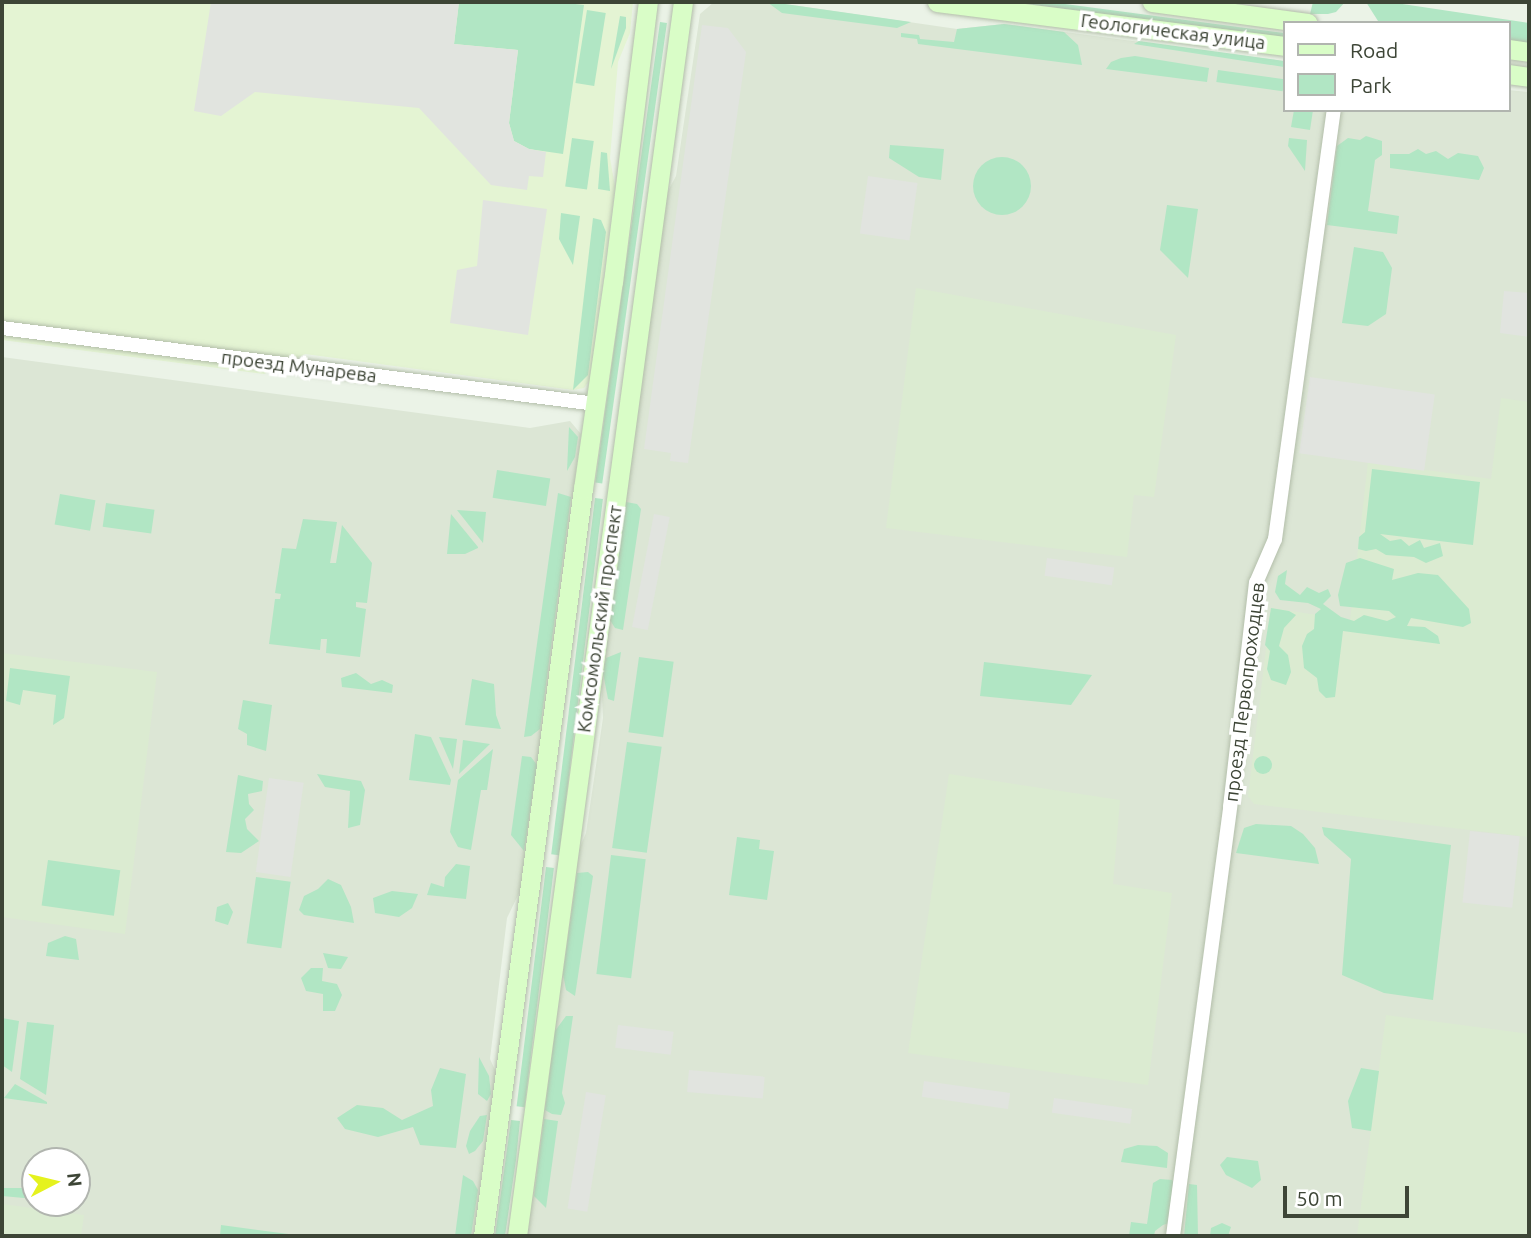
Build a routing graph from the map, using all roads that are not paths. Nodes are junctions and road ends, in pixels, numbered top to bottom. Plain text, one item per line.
1 (648, 2) edge
2 (683, 2) edge
3 (937, 2) edge
4 (1152, 2) edge
5 (1293, 21) edge
6 (1282, 46) edge
7 (1510, 49) edge
8 (1529, 52) edge
9 (1510, 74) edge
10 (1529, 77) edge
11 (1334, 112) edge
12 (2, 328) edge
13 (596, 404) junction
14 (483, 1236) edge
15 (517, 1236) edge
16 (1173, 1236) edge

1 - 13 main road, Комсомольский проспект
2 - 15 main road, Комсомольский проспект
3 - 6 main road, Геологическая улица
4 - 5 main road, Геологическая улица
7 - 8 main road
9 - 10 main road
11 - 16 street, проезд Первопроходцев
12 - 13 street, проезд Мунарева
13 - 14 main road, Комсомольский проспект

